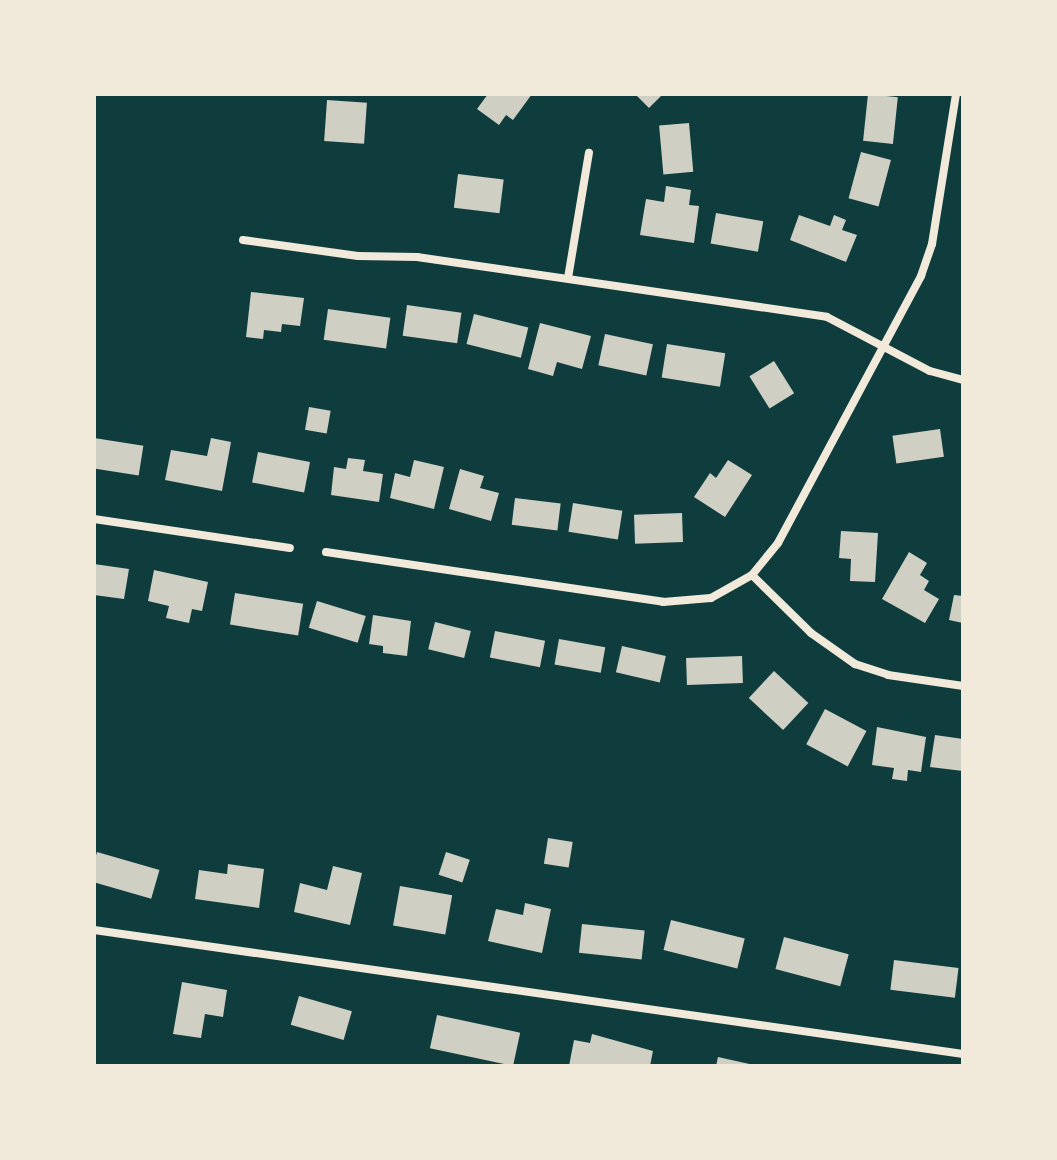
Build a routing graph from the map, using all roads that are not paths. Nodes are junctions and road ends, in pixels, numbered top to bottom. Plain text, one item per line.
1 (956, 94) edge
2 (589, 153) dead end
3 (243, 240) dead end
4 (568, 278) junction
5 (885, 346) junction
6 (963, 380) edge
7 (94, 519) edge
8 (290, 548) dead end
9 (326, 552) dead end
10 (752, 575) junction
11 (963, 686) edge
12 (94, 930) edge
13 (963, 1054) edge

1 - 5 street
2 - 4 street
3 - 4 street
4 - 5 street
5 - 6 street
5 - 10 street
7 - 8 street
9 - 10 street
10 - 11 street
12 - 13 street

